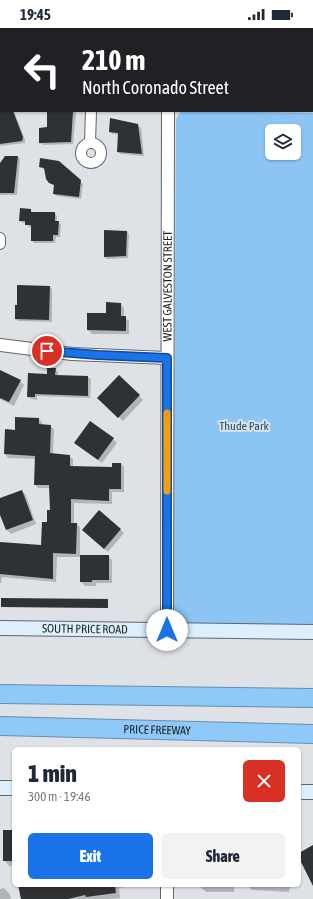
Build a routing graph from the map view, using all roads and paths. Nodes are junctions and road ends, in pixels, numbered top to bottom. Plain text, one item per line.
1 (91, 112) edge
2 (168, 112) edge
3 (90, 142) dead end
4 (0, 238) edge
5 (0, 244) edge
6 (0, 345) edge
7 (167, 358) junction
8 (0, 628) edge
9 (167, 630) junction
10 (313, 632) edge
11 (4, 694) edge
12 (313, 698) edge
13 (0, 726) edge
14 (310, 735) edge
15 (0, 788) edge
16 (12, 788) edge
17 (301, 792) edge
18 (313, 792) edge
19 (167, 887) edge
20 (168, 899) edge

1 - 3 street
2 - 7 street, WEST GALVESTON STREET
4 - 5 street
6 - 7 street
7 - 9 street, WEST GALVESTON STREET
8 - 9 main road, SOUTH PRICE ROAD
9 - 10 main road, SOUTH PRICE ROAD
11 - 12 highway
13 - 14 highway, PRICE FREEWAY
15 - 16 main road
17 - 18 main road
19 - 20 street

